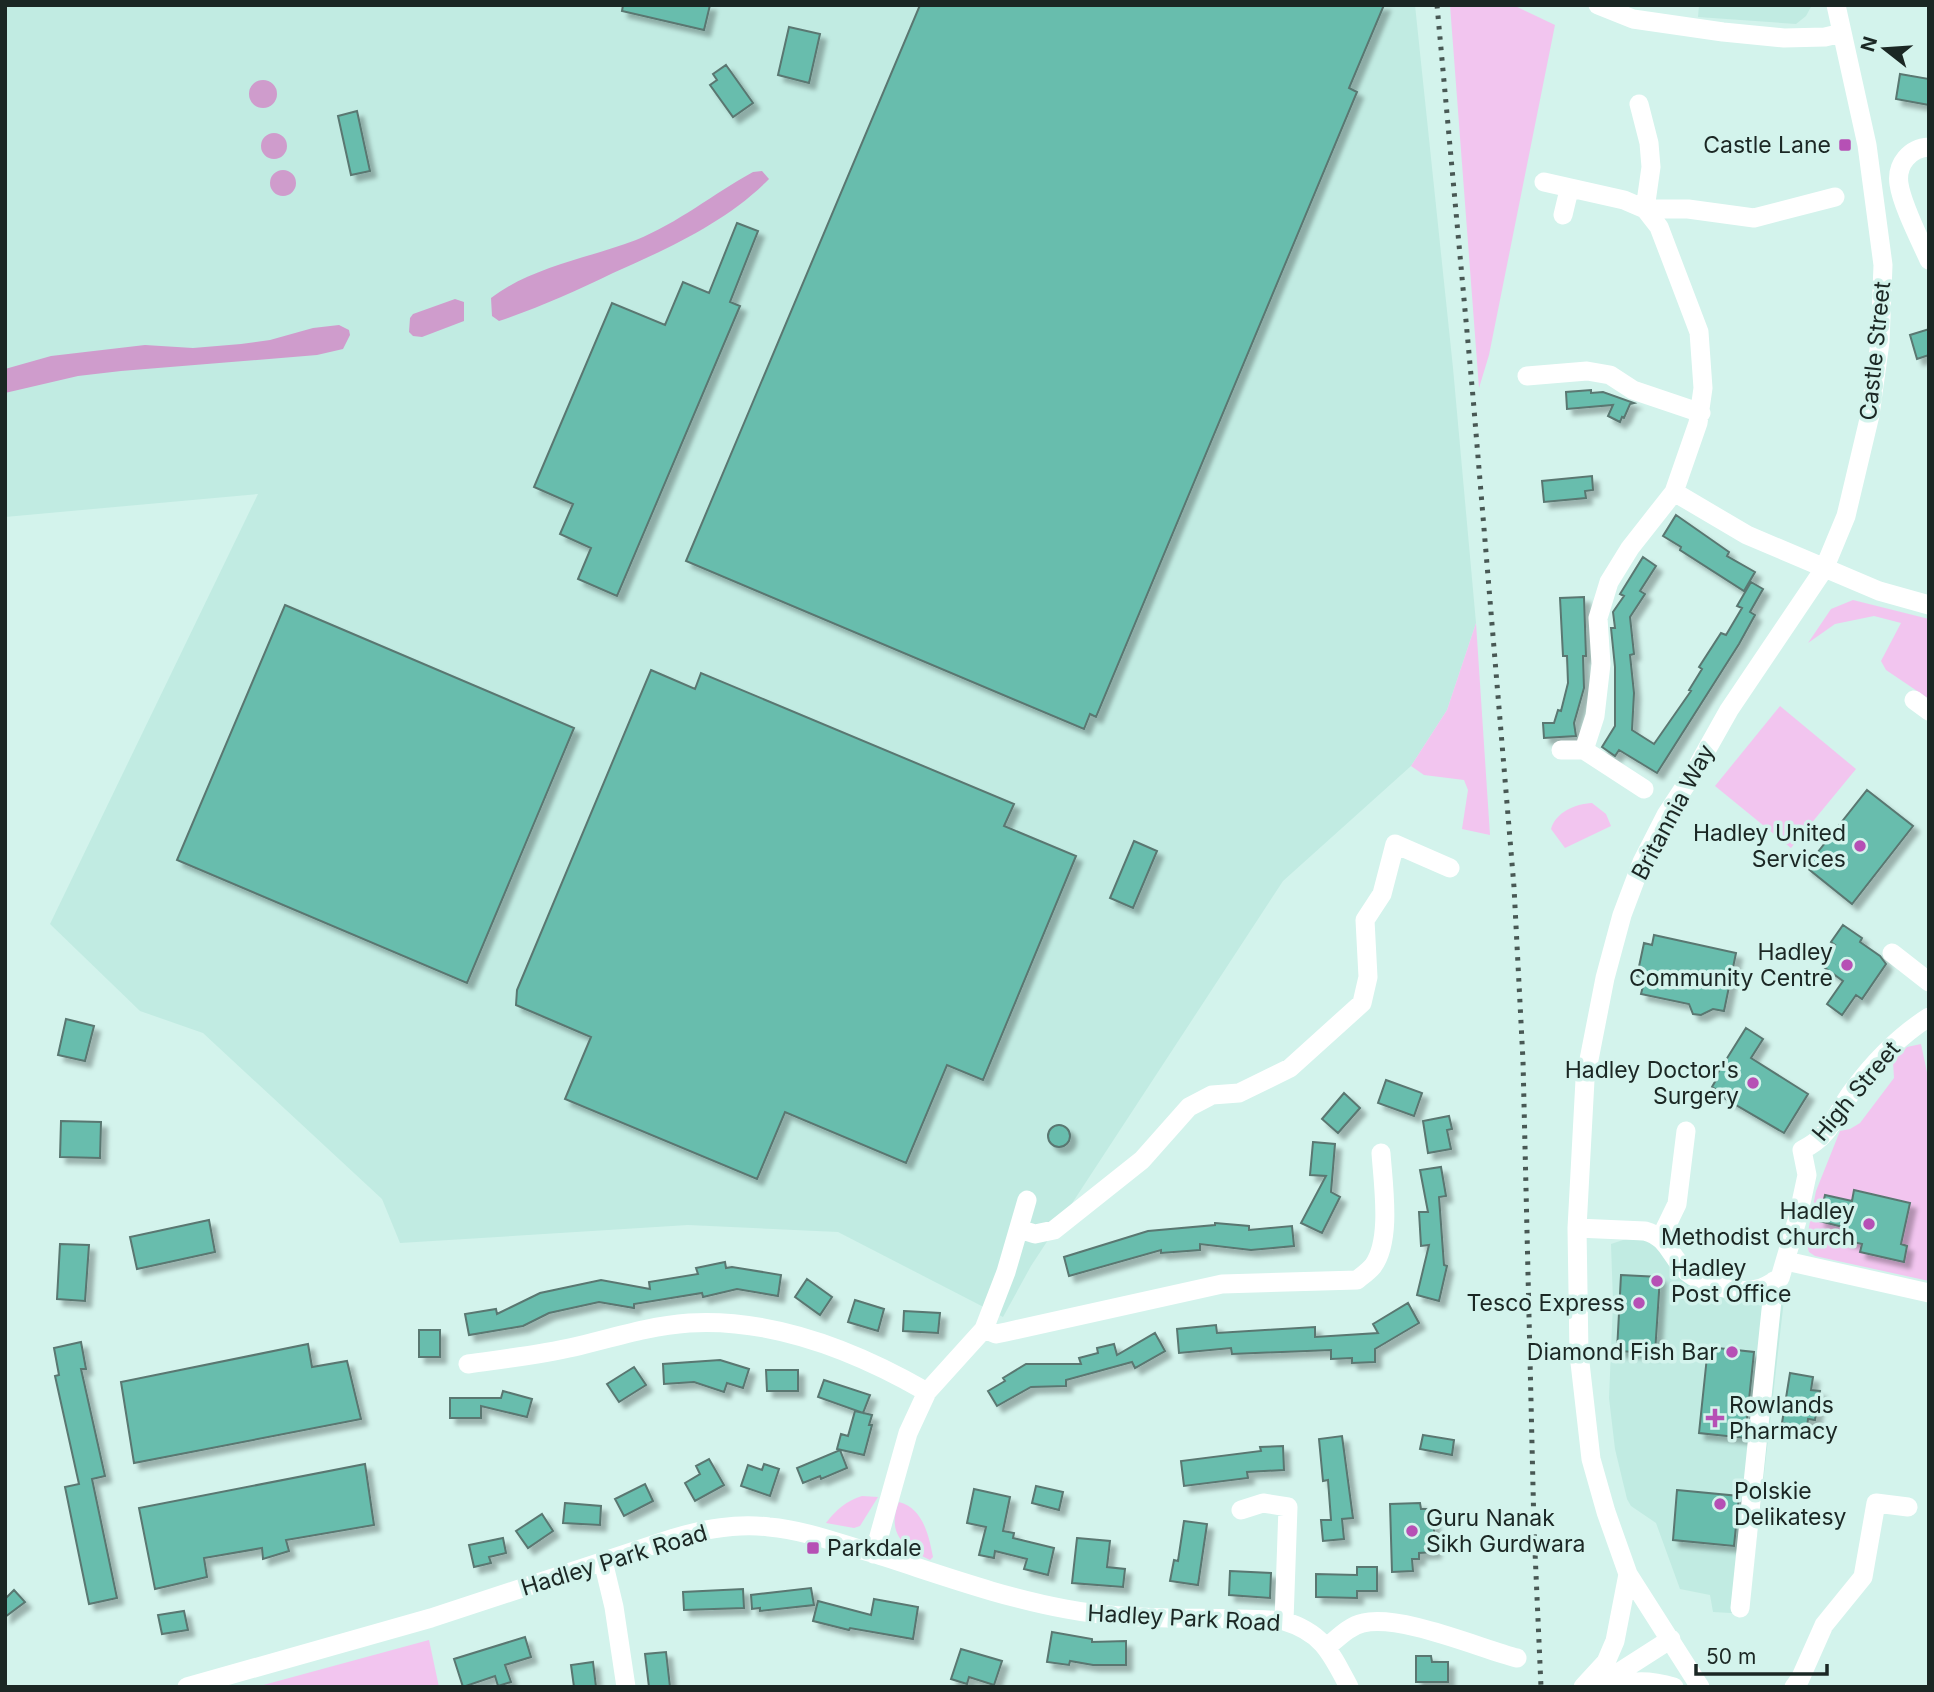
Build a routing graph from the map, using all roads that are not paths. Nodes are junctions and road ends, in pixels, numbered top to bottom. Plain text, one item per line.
1 (1598, 5) edge
2 (1836, 5) edge
3 (1842, 33) junction
4 (1639, 104) dead end
5 (1929, 147) edge
6 (1544, 182) dead end
7 (1569, 190) junction
8 (1835, 197) dead end
9 (1645, 209) junction
10 (1563, 215) dead end
11 (1929, 260) edge
12 (1527, 376) dead end
13 (1701, 413) junction
14 (1674, 492) junction
15 (1824, 569) junction
16 (1929, 605) edge
17 (1562, 750) dead end
18 (1584, 750) junction
19 (1644, 789) dead end
20 (1450, 868) dead end
21 (1892, 953) dead end
22 (1929, 982) edge
23 (1929, 1017) edge
24 (1686, 1131) dead end
25 (1381, 1153) dead end
26 (1027, 1200) dead end
27 (1577, 1228) junction
28 (1019, 1229) junction
29 (1661, 1237) junction
30 (1786, 1261) junction
31 (1774, 1282) junction
32 (1929, 1293) edge
33 (984, 1329) junction
34 (468, 1364) dead end
35 (927, 1391) junction
36 (1908, 1507) dead end
37 (1241, 1510) dead end
38 (874, 1554) junction
39 (603, 1561) junction
40 (1628, 1574) junction
41 (1740, 1608) dead end
42 (1284, 1621) junction
43 (1671, 1639) junction
44 (1327, 1647) junction
45 (1517, 1658) dead end
46 (187, 1687) edge
47 (626, 1687) edge
48 (1349, 1687) edge
49 (1583, 1687) edge
50 (1596, 1687) edge
51 (1613, 1687) edge
52 (1674, 1687) edge
53 (1700, 1687) edge
54 (1794, 1687) edge

1 - 3 street
2 - 3 street, Castle Street
3 - 15 street, Castle Street
4 - 9 street
5 - 11 street
6 - 7 street
7 - 9 street
7 - 10 street
8 - 9 street
9 - 13 street
12 - 13 street
13 - 14 street
14 - 15 street
14 - 18 street
15 - 16 street
15 - 27 street, Britannia Way
17 - 18 street
18 - 19 street
20 - 28 street
21 - 22 street
23 - 30 street, High Street
24 - 29 street
25 - 33 street
26 - 28 street
27 - 29 street
27 - 40 street, Britannia Way
28 - 33 street
29 - 31 street
30 - 31 street, High Street
30 - 32 street
31 - 41 street
33 - 35 street
34 - 35 street
35 - 38 street
36 - 54 street
37 - 42 street
38 - 39 street, Hadley Park Road
38 - 42 street, Hadley Park Road
39 - 46 street, Hadley Park Road
39 - 47 street
40 - 43 street, Britannia Way
40 - 49 street
42 - 44 street, Hadley Park Road
43 - 50 street
43 - 53 street, Britannia Way
44 - 45 street
44 - 48 street, Hadley Park Road
51 - 52 street

